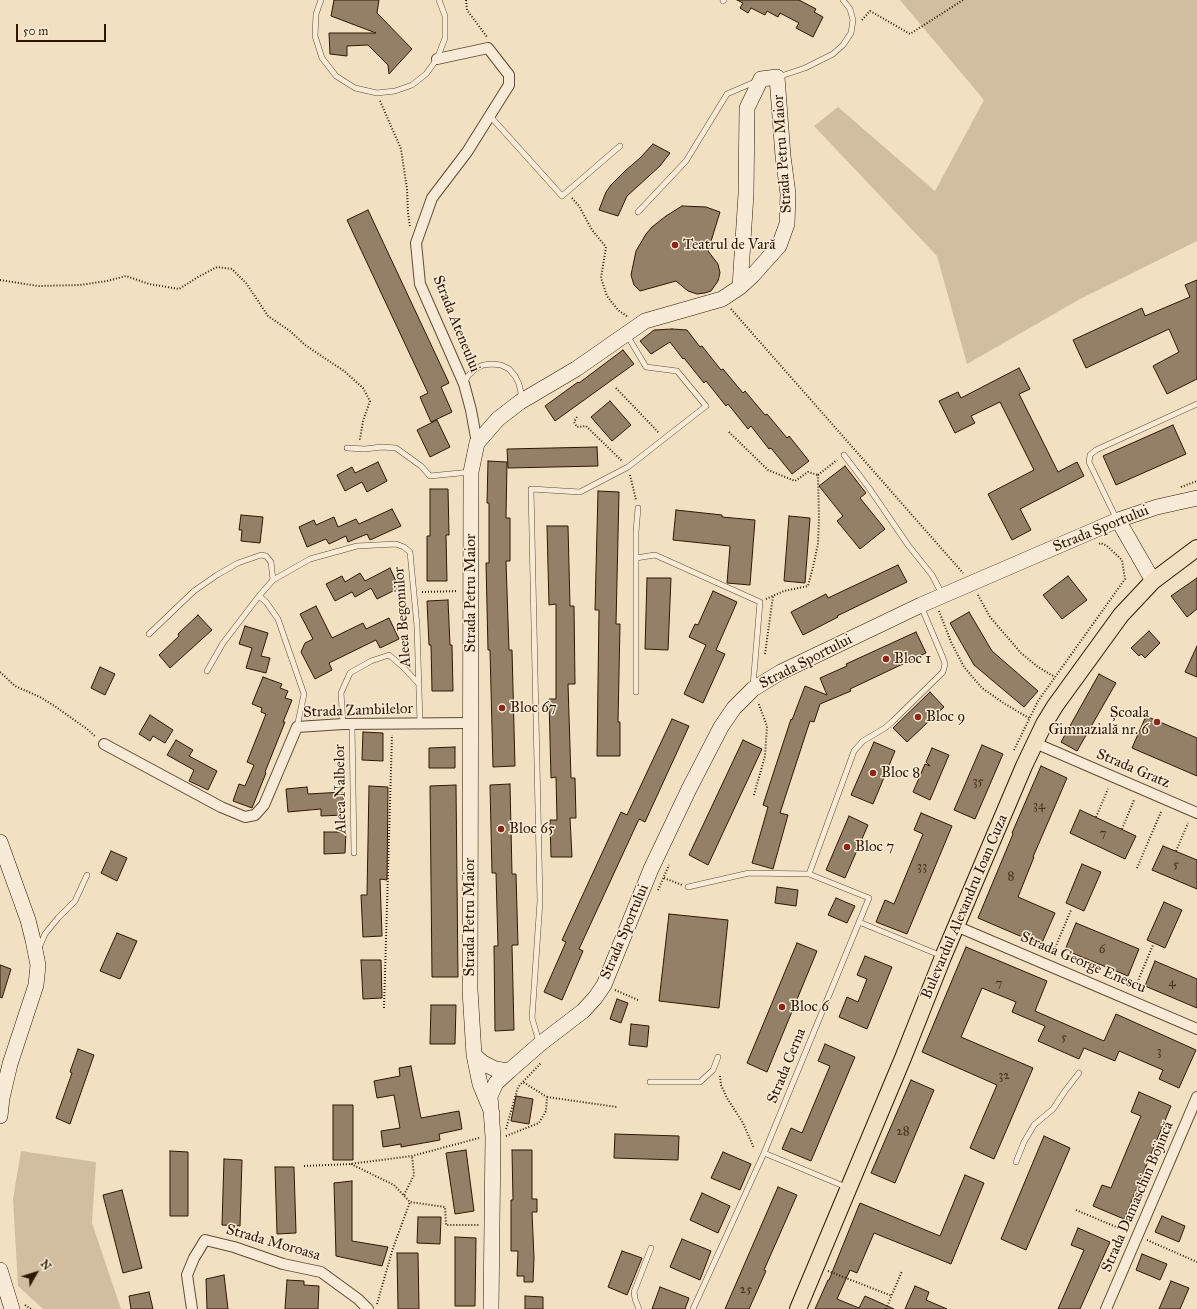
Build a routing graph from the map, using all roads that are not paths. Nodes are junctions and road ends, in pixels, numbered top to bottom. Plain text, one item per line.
1 (321, 0) edge
2 (439, 0) edge
3 (843, 0) edge
4 (438, 59) junction
5 (777, 77) junction
6 (761, 79) junction
7 (490, 116) junction
8 (620, 146) dead end
9 (638, 212) dead end
10 (740, 287) junction
11 (626, 334) junction
12 (464, 384) junction
13 (520, 402) junction
14 (1197, 404) edge
15 (477, 443) junction
16 (347, 448) dead end
17 (844, 455) road end
18 (471, 472) junction
19 (1197, 498) edge
20 (638, 508) road end
21 (1118, 520) junction
22 (1197, 548) edge
23 (636, 558) junction
24 (273, 580) junction
25 (1153, 581) junction
26 (259, 596) junction
27 (943, 596) junction
28 (923, 610) junction
29 (149, 634) dead end
30 (207, 671) dead end
31 (419, 684) junction
32 (753, 689) junction
33 (636, 692) dead end
34 (471, 723) junction
35 (348, 724) junction
36 (420, 724) junction
37 (297, 727) junction
38 (1034, 743) junction
39 (104, 744) road end
40 (1197, 813) edge
41 (0, 842) edge
42 (354, 853) dead end
43 (808, 874) junction
44 (87, 875) dead end
45 (688, 887) road end
46 (859, 922) junction
47 (956, 926) junction
48 (36, 954) junction
49 (943, 957) junction
50 (1197, 1029) edge
51 (540, 1044) junction
52 (474, 1055) junction
53 (718, 1057) road end
54 (509, 1071) junction
55 (1079, 1073) dead end
56 (650, 1082) dead end
57 (1197, 1097) edge
58 (492, 1113) junction
59 (0, 1116) edge
60 (764, 1153) junction
61 (1016, 1162) dead end
62 (849, 1188) junction
63 (651, 1248) dead end
64 (0, 1270) edge
65 (12, 1309) edge
66 (192, 1309) edge
67 (368, 1309) edge
68 (491, 1309) edge
69 (638, 1309) edge
70 (693, 1309) edge
71 (798, 1309) edge
72 (1106, 1309) edge

1 - 4 lane
2 - 4 lane
3 - 5 lane, Strada Petru Maior
4 - 7 street, Strada Ateneului
5 - 6 main road, Strada Petru Maior
5 - 10 main road, Strada Petru Maior
6 - 9 lane, Strada Petru Maior
6 - 10 main road, Strada Petru Maior
7 - 8 lane
7 - 12 street, Strada Ateneului
10 - 11 main road, Strada Petru Maior
11 - 13 main road, Strada Petru Maior
11 - 51 lane
12 - 13 lane
12 - 15 street, Strada Ateneului
13 - 15 main road, Strada Petru Maior
14 - 21 lane
15 - 18 main road, Strada Petru Maior
16 - 18 lane
17 - 27 lane
18 - 34 main road, Strada Petru Maior
19 - 21 main road, Strada Sportului
20 - 23 lane
21 - 25 main road
21 - 27 main road, Strada Sportului
22 - 25 main road, Bulevardul Alexandru Ioan Cuza
23 - 32 lane
23 - 33 lane
24 - 26 lane, Aleea Begoniilor
24 - 29 lane
24 - 31 lane, Aleea Begoniilor
25 - 38 main road, Bulevardul Alexandru Ioan Cuza
26 - 30 lane, Aleea Begoniilor
26 - 37 lane
27 - 28 main road, Strada Sportului
28 - 32 main road, Strada Sportului
28 - 43 lane
31 - 35 lane
31 - 36 lane, Aleea Begoniilor
32 - 51 main road, Strada Sportului
34 - 36 street, Strada Zambilelor
34 - 52 main road, Strada Petru Maior
35 - 36 street, Strada Zambilelor
35 - 37 street, Strada Zambilelor
35 - 42 lane, Aleea Nalbelor
37 - 39 street, Strada Zambilelor
38 - 40 street, Strada Gratz
38 - 47 main road, Bulevardul Alexandru Ioan Cuza
41 - 48 main road
43 - 45 lane
43 - 46 lane, Strada Cerna
44 - 48 lane
46 - 49 lane
46 - 60 lane, Strada Cerna
47 - 49 main road, Bulevardul Alexandru Ioan Cuza
47 - 50 street, Strada George Enescu
48 - 59 main road
49 - 62 main road, Bulevardul Alexandru Ioan Cuza
51 - 54 main road, Strada Sportului
52 - 54 main road
52 - 58 main road, Strada Petru Maior
53 - 56 lane
54 - 58 main road, Strada Petru Maior
55 - 61 lane
57 - 72 street, Strada Damaschin Bojincă
58 - 68 main road, Strada Petru Maior
60 - 62 lane
60 - 70 lane, Strada Cerna
62 - 71 main road, Bulevardul Alexandru Ioan Cuza
63 - 69 lane
64 - 65 main road
66 - 67 street, Strada Moroasa

